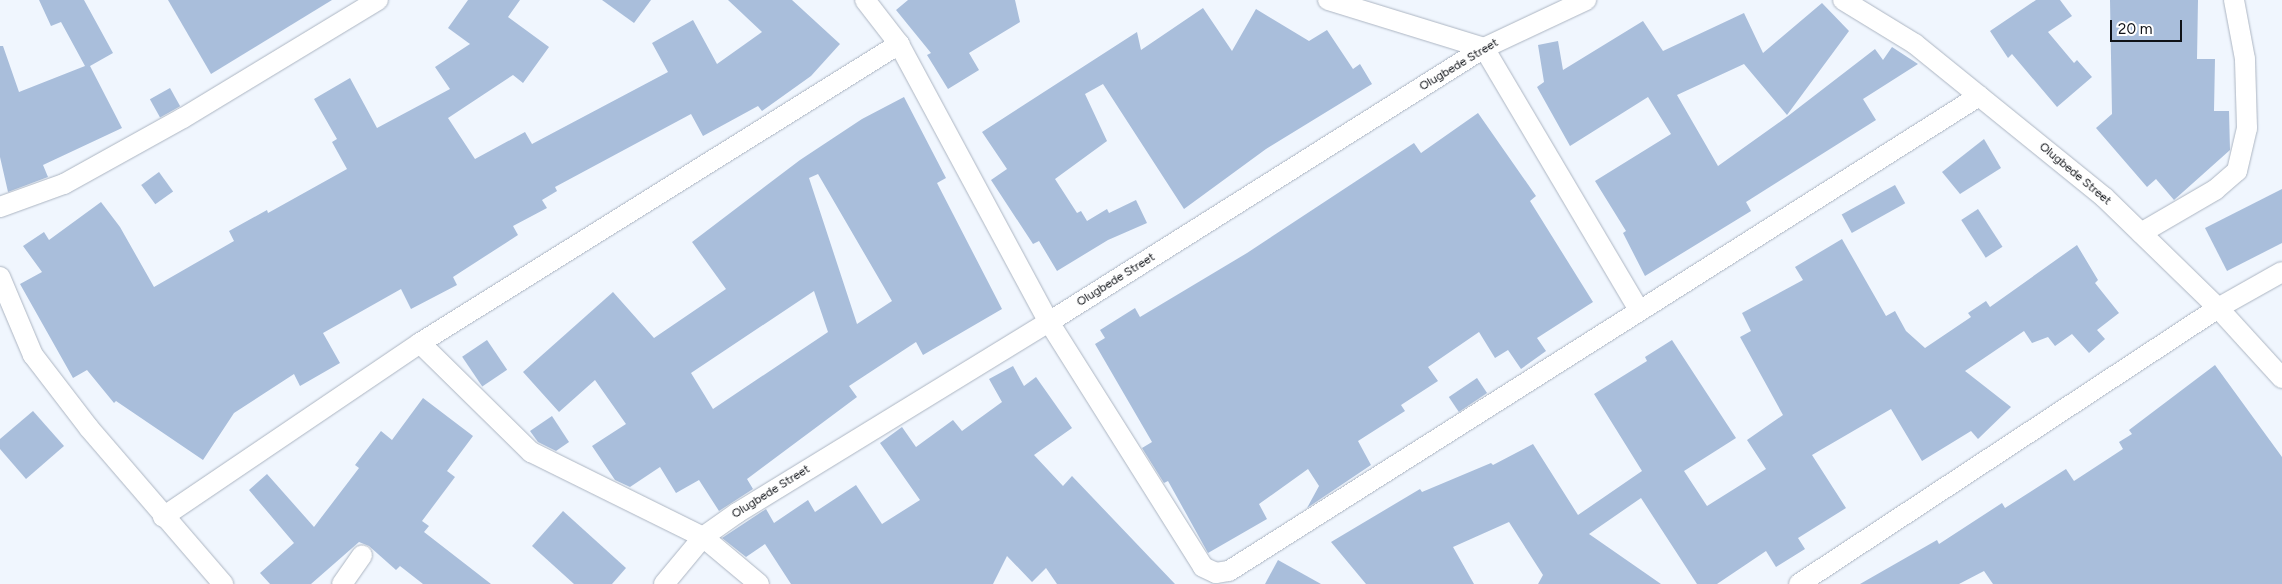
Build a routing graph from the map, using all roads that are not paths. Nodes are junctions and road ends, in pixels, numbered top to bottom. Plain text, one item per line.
1 (378, 0) edge
2 (865, 0) edge
3 (1328, 0) edge
4 (1586, 0) edge
5 (1843, 0) edge
6 (2234, 0) edge
7 (899, 44) junction
8 (1484, 48) junction
9 (1980, 96) junction
10 (0, 207) edge
11 (2141, 234) junction
12 (2282, 272) edge
13 (0, 277) edge
14 (2218, 308) junction
15 (1640, 310) junction
16 (1049, 322) junction
17 (420, 343) junction
18 (2282, 378) edge
19 (163, 517) junction
20 (703, 537) junction
21 (362, 555) dead end
22 (223, 584) edge
23 (342, 584) edge
24 (664, 584) edge
25 (759, 584) edge
26 (1799, 584) edge

1 - 10 street
2 - 7 street
3 - 8 street
4 - 8 street, Olugbede Street
5 - 9 street, Olugbede Street
6 - 11 street
7 - 16 street
7 - 17 street
8 - 15 street
8 - 16 street, Olugbede Street
9 - 11 street, Olugbede Street
9 - 15 street
11 - 14 street, Olugbede Street
12 - 14 street
13 - 19 street
14 - 18 street, Olugbede Street
14 - 26 street
15 - 16 street
16 - 20 street, Olugbede Street
17 - 19 street
17 - 20 street
19 - 22 street
20 - 24 street, Olugbede Street
20 - 25 street
21 - 23 street

